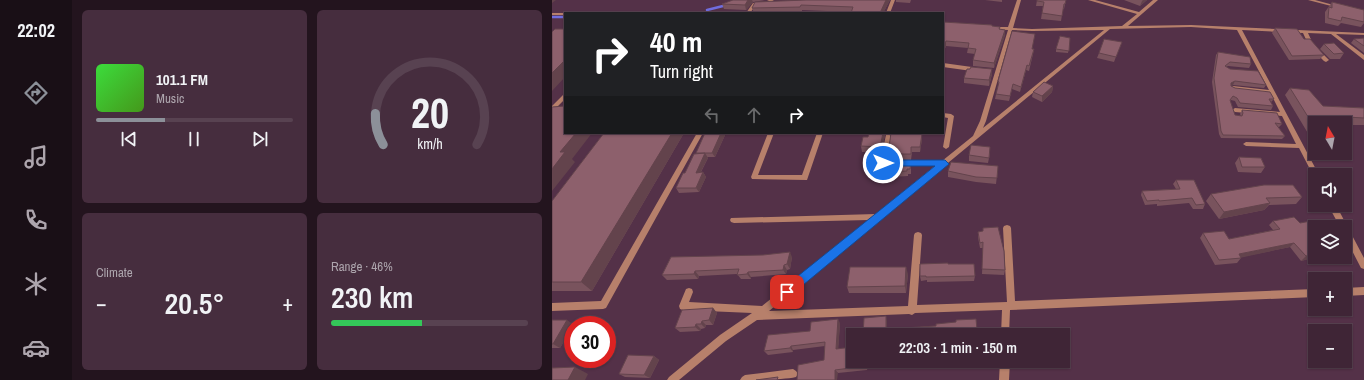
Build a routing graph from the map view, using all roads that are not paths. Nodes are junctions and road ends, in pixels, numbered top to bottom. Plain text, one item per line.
1 (893, 0) edge
2 (1018, 0) edge
3 (1092, 0) edge
4 (1156, 0) edge
5 (1310, 0) edge
6 (772, 2) edge
7 (1346, 9) edge
8 (749, 12) edge
9 (888, 12) edge
10 (1138, 13) junction
11 (552, 14) edge
12 (564, 14) edge
13 (987, 27) edge
14 (1124, 27) junction
15 (1109, 28) junction
16 (1239, 28) junction
17 (1009, 29) junction
18 (1305, 32) junction
19 (1333, 34) junction
20 (1364, 34) edge
21 (1364, 58) edge
22 (1326, 60) dead end
23 (944, 65) edge
24 (1255, 71) edge
25 (997, 72) junction
26 (1262, 72) junction
27 (1233, 88) edge
28 (1272, 92) junction
29 (564, 97) edge
30 (1232, 103) edge
31 (564, 107) edge
32 (553, 108) edge
33 (1235, 110) junction
34 (1284, 114) junction
35 (944, 115) edge
36 (1237, 117) edge
37 (699, 134) edge
38 (771, 134) edge
39 (820, 134) edge
40 (888, 136) dead end
41 (974, 140) junction
42 (1246, 144) dead end
43 (946, 146) dead end
44 (1301, 146) junction
45 (948, 163) junction
46 (1312, 168) edge
47 (878, 217) junction
48 (734, 220) dead end
49 (1007, 228) dead end
50 (918, 235) dead end
51 (1352, 243) edge
52 (1364, 266) edge
53 (1364, 291) edge
54 (690, 292) dead end
55 (1352, 292) edge
56 (1308, 293) edge
57 (1008, 306) junction
58 (552, 307) edge
59 (764, 310) junction
60 (912, 311) junction
61 (756, 316) junction
62 (1006, 328) edge
63 (1005, 368) edge
64 (793, 374) dead end
65 (672, 380) edge
66 (745, 380) edge
67 (1004, 380) edge

1 - 9 street
2 - 17 street
3 - 10 street
4 - 10 street
5 - 7 street
6 - 8 street
10 - 14 street
11 - 12 street
13 - 17 street
14 - 15 street
14 - 16 street
15 - 17 street
15 - 41 street
16 - 18 street
16 - 26 street
17 - 25 street
18 - 19 street
18 - 22 street
19 - 20 street
19 - 21 street
23 - 25 street
24 - 26 street
25 - 41 street
26 - 28 street
27 - 28 street
28 - 34 street
29 - 32 street
30 - 33 street
31 - 32 street
33 - 34 street
33 - 36 street
34 - 44 street
35 - 43 street
37 - 58 street
38 - 39 street
40 - 45 street
41 - 45 street
42 - 44 street
44 - 46 street
45 - 47 street
47 - 48 street
47 - 59 street
49 - 57 street
50 - 60 street
51 - 52 street
53 - 55 street
54 - 59 street
56 - 57 street
57 - 60 street
57 - 62 street
59 - 61 street
60 - 61 street
61 - 65 street
63 - 67 street
64 - 66 street

